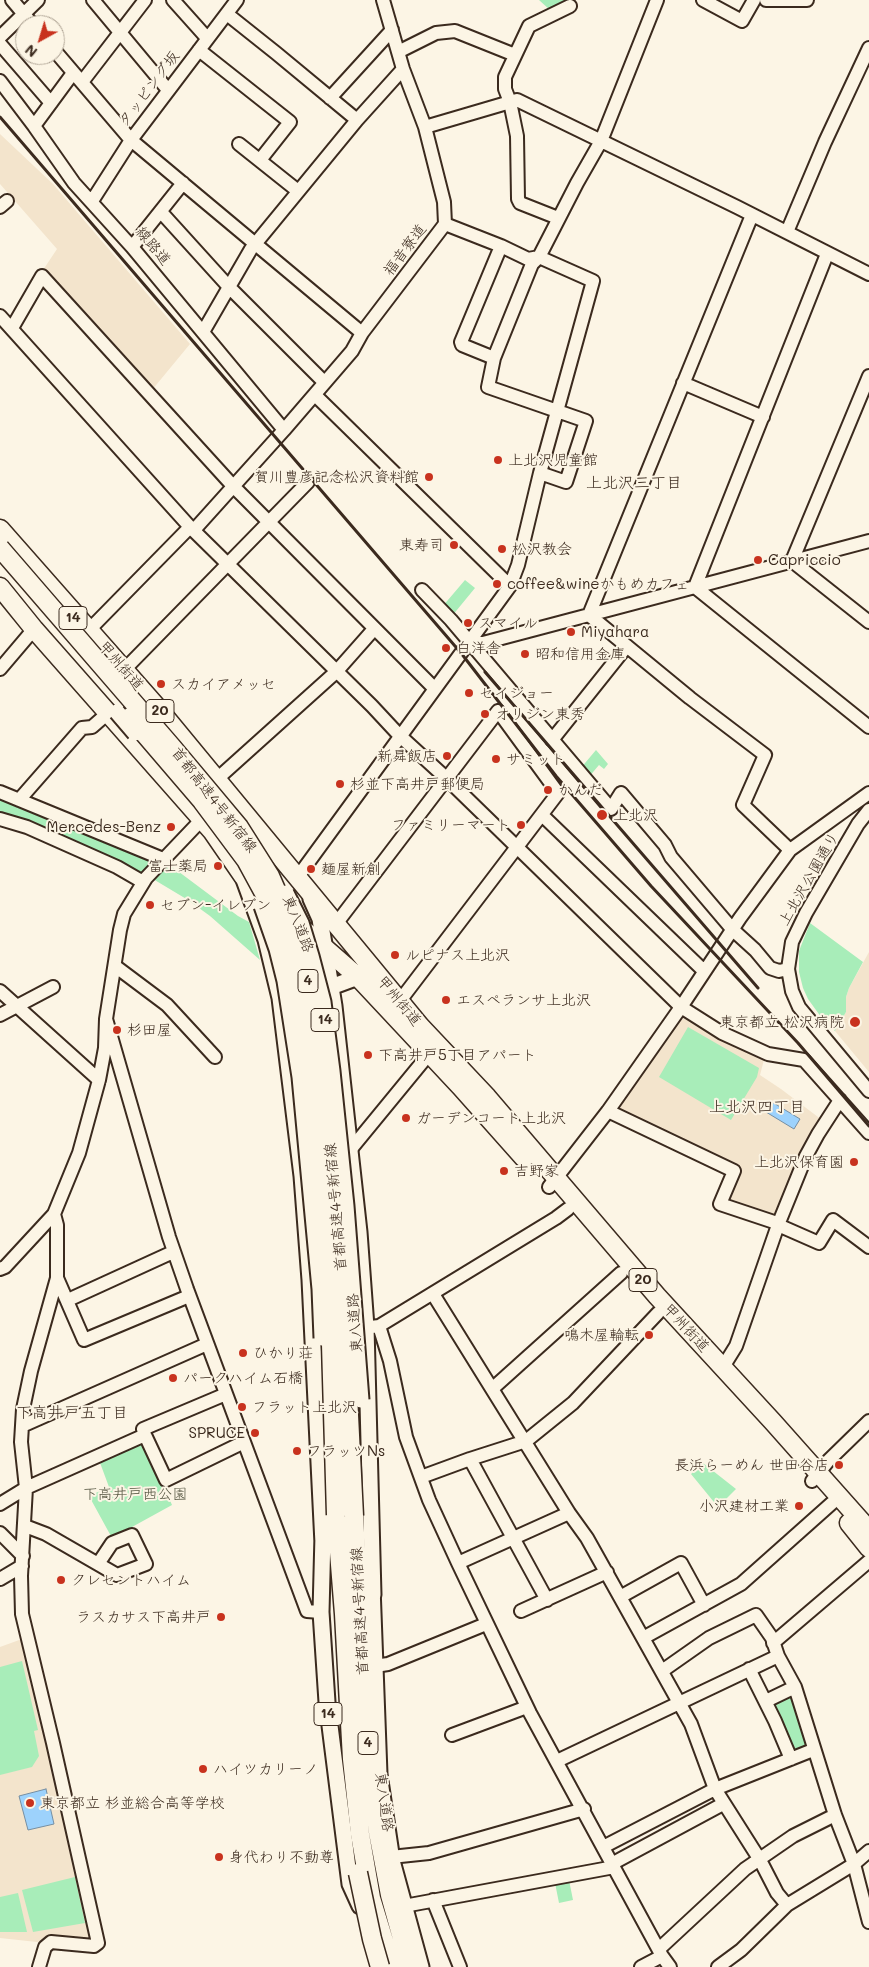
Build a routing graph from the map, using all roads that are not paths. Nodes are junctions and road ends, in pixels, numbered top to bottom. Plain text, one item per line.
1 (12, 0) edge
2 (38, 0) edge
3 (93, 0) edge
4 (145, 0) edge
5 (173, 0) edge
6 (237, 0) edge
7 (383, 0) edge
8 (656, 0) edge
9 (703, 0) edge
10 (754, 0) edge
11 (766, 0) edge
12 (807, 0) edge
13 (570, 6) dead end
14 (24, 13) junction
15 (227, 14) junction
16 (392, 30) junction
17 (120, 32) junction
18 (0, 37) edge
19 (207, 38) junction
20 (0, 44) edge
21 (199, 50) junction
22 (398, 52) junction
23 (868, 53) edge
24 (515, 55) junction
25 (65, 62) edge
26 (403, 69) junction
27 (78, 77) junction
28 (0, 81) edge
29 (168, 90) junction
30 (330, 98) junction
31 (510, 102) junction
32 (51, 103) junction
33 (357, 120) junction
34 (34, 126) junction
35 (425, 127) junction
36 (131, 140) junction
37 (602, 141) junction
38 (240, 144) dead end
39 (260, 160) junction
40 (183, 183) junction
41 (298, 191) junction
42 (92, 201) junction
43 (161, 212) junction
44 (752, 215) junction
45 (558, 218) junction
46 (445, 224) junction
47 (787, 232) junction
48 (256, 245) junction
49 (501, 246) junction
50 (132, 247) junction
51 (827, 254) junction
52 (539, 257) junction
53 (869, 274) edge
54 (229, 287) junction
55 (0, 316) edge
56 (12, 328) junction
57 (203, 332) junction
58 (362, 334) junction
59 (494, 358) junction
60 (869, 376) edge
61 (324, 382) junction
62 (683, 383) junction
63 (314, 395) junction
64 (558, 412) junction
65 (763, 417) junction
66 (284, 430) junction
67 (540, 473) junction
68 (308, 482) dead end
69 (233, 486) junction
70 (268, 522) junction
71 (192, 529) junction
72 (3, 539) edge
73 (869, 541) edge
74 (792, 561) junction
75 (228, 564) junction
76 (0, 566) edge
77 (0, 586) edge
78 (510, 586) junction
79 (695, 587) junction
80 (422, 590) dead end
81 (589, 615) junction
82 (869, 622) edge
83 (34, 629) junction
84 (374, 629) junction
85 (89, 630) junction
86 (469, 642) junction
87 (627, 646) junction
88 (0, 670) edge
89 (124, 670) junction
90 (336, 672) junction
91 (434, 688) junction
92 (112, 712) junction
93 (869, 727) edge
94 (399, 735) junction
95 (552, 740) junction
96 (446, 778) junction
97 (216, 779) junction
98 (0, 792) edge
99 (869, 793) edge
100 (228, 794) junction
101 (19, 800) junction
102 (869, 810) edge
103 (542, 814) junction
104 (0, 819) edge
105 (201, 820) junction
106 (517, 848) junction
107 (790, 850) junction
108 (163, 859) junction
109 (243, 876) junction
110 (143, 882) junction
111 (300, 882) junction
112 (336, 924) junction
113 (733, 930) junction
114 (324, 946) junction
115 (115, 966) junction
116 (788, 969) junction
117 (704, 971) junction
118 (358, 977) junction
119 (53, 987) dead end
120 (331, 987) junction
121 (0, 991) edge
122 (399, 1002) junction
123 (17, 1006) junction
124 (681, 1007) junction
125 (0, 1015) edge
126 (106, 1019) junction
127 (429, 1054) junction
128 (215, 1057) dead end
129 (99, 1080) junction
130 (869, 1091) edge
131 (840, 1100) junction
132 (608, 1111) junction
133 (869, 1133) edge
134 (351, 1148) junction
135 (351, 1171) junction
136 (302, 1176) junction
137 (552, 1182) junction
138 (568, 1209) junction
139 (54, 1214) junction
140 (778, 1225) junction
141 (868, 1244) edge
142 (174, 1252) junction
143 (0, 1269) edge
144 (621, 1273) junction
145 (56, 1278) junction
146 (433, 1294) junction
147 (189, 1296) junction
148 (68, 1300) junction
149 (658, 1312) junction
150 (373, 1327) junction
151 (207, 1344) junction
152 (723, 1367) junction
153 (492, 1389) junction
154 (226, 1394) junction
155 (869, 1421) edge
156 (22, 1426) junction
157 (145, 1435) junction
158 (244, 1442) junction
159 (526, 1442) junction
160 (470, 1459) junction
161 (421, 1477) junction
162 (816, 1477) junction
163 (26, 1488) junction
164 (832, 1503) junction
165 (0, 1504) edge
166 (569, 1513) junction
167 (336, 1515) junction
168 (354, 1516) junction
169 (25, 1526) junction
170 (869, 1530) edge
171 (0, 1533) edge
172 (514, 1539) junction
173 (323, 1544) junction
174 (869, 1548) edge
175 (22, 1561) junction
176 (869, 1562) edge
177 (458, 1563) junction
178 (98, 1564) dead end
179 (607, 1572) junction
180 (0, 1579) edge
181 (373, 1595) junction
182 (620, 1597) junction
183 (547, 1600) junction
184 (704, 1605) junction
185 (521, 1611) dead end
186 (320, 1612) junction
187 (486, 1624) junction
188 (643, 1638) junction
189 (773, 1643) junction
190 (778, 1656) junction
191 (375, 1666) junction
192 (749, 1669) junction
193 (662, 1671) junction
194 (795, 1687) junction
195 (766, 1701) junction
196 (679, 1702) junction
197 (527, 1706) junction
198 (452, 1735) dead end
199 (814, 1750) junction
200 (791, 1759) junction
201 (557, 1761) junction
202 (711, 1791) junction
203 (724, 1804) junction
204 (584, 1809) junction
205 (710, 1811) junction
206 (835, 1815) junction
207 (363, 1834) junction
208 (603, 1847) junction
209 (869, 1851) edge
210 (391, 1857) junction
211 (760, 1860) junction
212 (854, 1864) junction
213 (613, 1865) junction
214 (350, 1884) junction
215 (433, 1900) junction
216 (787, 1905) junction
217 (404, 1906) junction
218 (869, 1922) edge
219 (660, 1952) junction
220 (39, 1967) edge
221 (373, 1967) edge
222 (380, 1967) edge
223 (387, 1967) edge
224 (392, 1967) edge
225 (399, 1967) edge
226 (411, 1967) edge
227 (421, 1967) edge
228 (460, 1967) edge
229 (641, 1967) edge
230 (670, 1967) edge
231 (718, 1967) edge

1 - 14 street
2 - 14 street
3 - 17 street
4 - 17 street
5 - 19 street
6 - 15 street, タッピング坂
7 - 16 street, 福音寮道
8 - 37 street
9 - 10 street
11 - 12 street
13 - 24 street
14 - 18 street
15 - 19 street, タッピング坂
15 - 30 street
16 - 22 street, 福音寮道
16 - 30 street
17 - 27 street
17 - 29 street
19 - 21 street, タッピング坂
20 - 32 street
21 - 29 street, タッピング坂
21 - 39 street
22 - 24 street
22 - 26 street, 福音寮道
23 - 47 street
24 - 31 street
25 - 27 street
26 - 33 street
26 - 35 street, 福音寮道
27 - 32 street
27 - 36 street
28 - 34 street, 線路道
29 - 36 street, タッピング坂
30 - 33 street
31 - 35 street
31 - 37 street
31 - 45 street
32 - 34 street
33 - 41 street
34 - 42 street, 線路道
35 - 46 street, 福音寮道
36 - 40 street
36 - 42 street, タッピング坂
37 - 44 street
37 - 45 street
38 - 39 street
39 - 41 street
40 - 43 street
40 - 48 street
41 - 48 street
42 - 50 street, 線路道
43 - 50 street
43 - 54 street
44 - 47 street
44 - 62 street
45 - 52 street
46 - 49 street
46 - 58 street, 福音寮道
47 - 51 street
48 - 54 street
48 - 58 street
49 - 52 street
49 - 59 street
50 - 57 street, 線路道
51 - 53 street
51 - 65 street
52 - 59 street
52 - 64 street
54 - 57 street
54 - 61 street
55 - 56 street
56 - 69 street
56 - 71 street
57 - 66 street, 線路道
58 - 61 street, 福音寮道
59 - 64 street
60 - 74 street
61 - 63 street, 福音寮道
62 - 65 street
62 - 81 street
63 - 66 street, 福音寮道
63 - 78 street
64 - 67 street
64 - 67 street
65 - 79 street
66 - 69 street, 福音寮道
67 - 78 street
68 - 70 street
69 - 70 street
69 - 71 street, 福音寮道
70 - 75 street
70 - 84 street
71 - 75 street
71 - 85 street, 福音寮道
72 - 85 highway, 甲州街道 / 20
72 - 168 highway, 首都高速4号新宿線 / 4, bridge
72 - 181 main road, 東八道路 / 14, bridge
73 - 74 street
74 - 79 street
74 - 82 street
75 - 89 street
75 - 90 street
76 - 167 highway, 首都高速4号新宿線 / 4, bridge
77 - 83 highway, 甲州街道 / 20
77 - 92 main road, 東八道路 / 14
78 - 86 street
79 - 81 street
79 - 93 street
80 - 86 street
81 - 86 street
81 - 87 street
83 - 88 street
83 - 92 highway, 甲州街道 / 20
84 - 90 street
84 - 91 street
85 - 89 highway, 甲州街道 / 20
86 - 91 street
86 - 95 street
87 - 95 street
87 - 107 street
89 - 97 highway, 甲州街道 / 20
90 - 94 street
90 - 97 street
91 - 94 street
92 - 101 street
92 - 105 highway, 甲州街道 / 20
92 - 173 main road, 東八道路 / 14, bridge
94 - 96 street
94 - 111 street
95 - 113 street
96 - 103 street
96 - 106 street
96 - 112 street
97 - 100 highway, 甲州街道 / 20
98 - 101 street
99 - 107 street
100 - 105 street
100 - 111 highway, 甲州街道 / 20
101 - 108 street
102 - 116 street, 上北沢公園通り
103 - 106 street
103 - 117 street
104 - 110 street
105 - 108 street
105 - 109 highway, 甲州街道 / 20
106 - 122 street
106 - 124 street
107 - 113 street
108 - 110 street
109 - 114 highway, 甲州街道 / 20
109 - 136 main road, 14
110 - 115 street
111 - 112 highway, 甲州街道 / 20
111 - 114 main road, 14
112 - 122 highway, 甲州街道 / 20
113 - 116 street
113 - 117 street
114 - 118 highway, 甲州街道 / 20
114 - 120 main road, 14
115 - 126 street
115 - 128 street
116 - 130 street, 上北沢公園通り
117 - 124 street
118 - 120 main road
118 - 127 highway, 甲州街道 / 20
119 - 123 street
120 - 134 main road, 14
121 - 123 street
122 - 137 highway, 甲州街道 / 20
123 - 125 street
123 - 129 street
124 - 131 street
124 - 132 street
126 - 129 street
126 - 142 street
127 - 134 street
127 - 137 highway, 甲州街道 / 20
129 - 139 street
131 - 133 street
131 - 140 street
132 - 137 street
132 - 140 street
134 - 135 main road, 14
135 - 136 main road
135 - 150 main road, 14
136 - 173 main road, 14
137 - 138 highway, 甲州街道 / 20
137 - 152 highway, 甲州街道 / 20
138 - 144 highway, 甲州街道 / 20
138 - 146 street
139 - 143 street
139 - 145 street
140 - 141 street
140 - 152 street
142 - 147 street
142 - 148 street
144 - 149 highway, 甲州街道 / 20
144 - 153 street
145 - 148 street
145 - 156 street
146 - 150 street
146 - 153 street
147 - 148 street
147 - 151 street
149 - 159 street
149 - 162 highway, 甲州街道 / 20
150 - 161 street
150 - 181 main road, 14
151 - 154 street
151 - 156 street
152 - 162 highway, 甲州街道 / 20
153 - 159 street
154 - 157 street
154 - 158 street
155 - 162 street
156 - 163 street
157 - 158 street
157 - 163 street
158 - 186 street
159 - 160 street
159 - 166 street
160 - 161 street
160 - 172 street
161 - 177 street
162 - 164 highway, 甲州街道 / 20
162 - 170 highway, 甲州街道 / 20
163 - 165 street
163 - 169 street
164 - 174 highway, 甲州街道 / 20
164 - 184 street
166 - 172 street
166 - 179 street
167 - 207 highway
167 - 222 highway, 首都高速4号新宿線 / 4, bridge
168 - 207 highway
168 - 226 highway, 首都高速4号新宿線 / 4
169 - 175 street
169 - 178 street
171 - 175 street
172 - 177 street
172 - 183 street
173 - 186 main road, 東八道路 / 14
175 - 180 street
175 - 220 street
176 - 189 street
177 - 187 street
179 - 182 street
179 - 183 street
181 - 191 main road, 東八道路 / 14
182 - 184 street
182 - 188 street
183 - 185 street
184 - 188 street
186 - 214 main road, 東八道路 / 14
187 - 191 street
187 - 197 street
188 - 193 street
189 - 190 street
189 - 193 street
190 - 192 street
190 - 194 street
191 - 210 main road, 東八道路 / 14
192 - 195 street
192 - 196 street
193 - 196 street
194 - 195 street
194 - 199 street
195 - 200 street
196 - 201 street
196 - 202 street
197 - 198 street
197 - 201 street
199 - 200 street
199 - 206 street
200 - 202 street
201 - 204 street
202 - 203 street
202 - 205 street
202 - 208 street
203 - 205 street
203 - 211 street
204 - 208 street
204 - 210 street
205 - 213 street
206 - 211 street
206 - 212 street
207 - 224 highway
207 - 225 highway
208 - 213 street
209 - 212 street
210 - 217 main road
210 - 226 main road, 東八道路 / 14
211 - 216 street
211 - 219 street
212 - 216 street
212 - 218 street
213 - 215 street
213 - 219 street
214 - 221 main road
214 - 223 main road, 東八道路 / 14
215 - 217 street
215 - 228 street
216 - 231 street
217 - 227 main road
219 - 229 street
219 - 230 street

